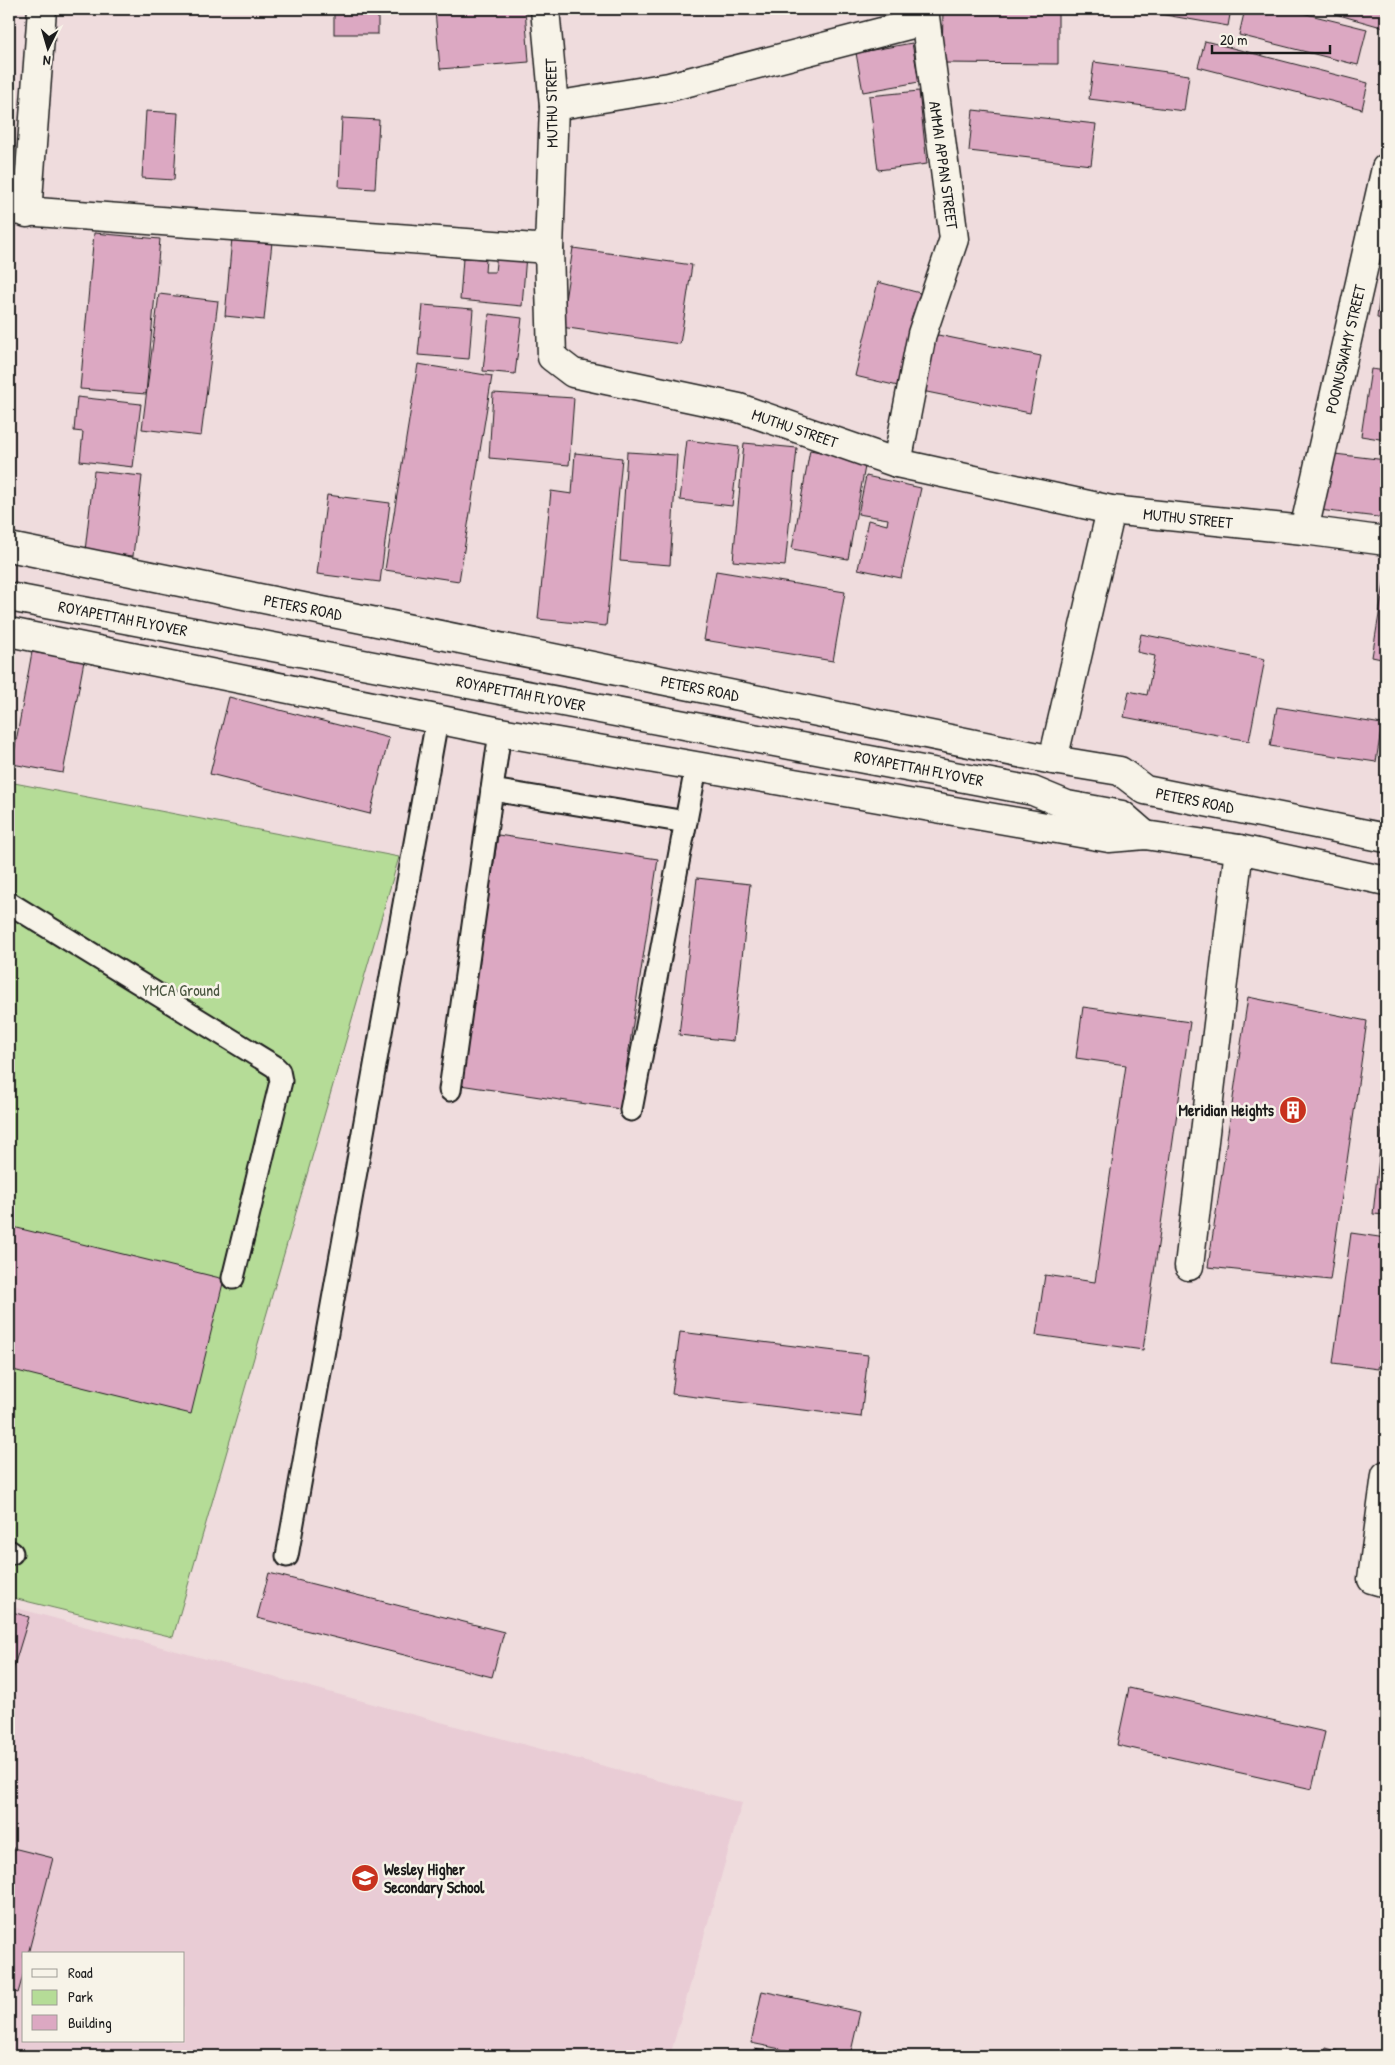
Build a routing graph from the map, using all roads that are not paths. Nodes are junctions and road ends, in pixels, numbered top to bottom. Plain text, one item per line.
1 (42, 9) edge
2 (545, 9) edge
3 (924, 15) edge
4 (554, 106) junction
5 (1386, 168) edge
6 (18, 211) edge
7 (549, 249) junction
8 (897, 463) junction
9 (1111, 510) junction
10 (1304, 530) junction
11 (1386, 541) edge
12 (9, 548) edge
13 (9, 597) edge
14 (9, 632) edge
15 (437, 720) junction
16 (500, 732) junction
17 (1053, 760) junction
18 (696, 768) junction
19 (492, 790) junction
20 (1145, 790) junction
21 (1033, 791) junction
22 (686, 822) junction
23 (1145, 835) junction
24 (1386, 838) edge
25 (1239, 849) junction
26 (1386, 881) edge
27 (9, 903) edge
28 (450, 1090) dead end
29 (631, 1110) dead end
30 (1188, 1266) dead end
31 (233, 1278) dead end
32 (1386, 1475) edge
33 (288, 1556) dead end
34 (1386, 1583) edge

1 - 6 main road
2 - 4 main road, MUTHU STREET
3 - 4 main road
3 - 8 main road, AMMAI APPAN STREET
4 - 7 main road, MUTHU STREET
5 - 10 main road, POONUSWAMY STREET
6 - 7 main road
7 - 8 main road, MUTHU STREET
8 - 9 main road, MUTHU STREET
9 - 10 main road, MUTHU STREET
9 - 17 main road
10 - 11 main road, MUTHU STREET
12 - 17 main road, PETERS ROAD
13 - 21 main road, ROYAPETTAH FLYOVER
14 - 15 main road
15 - 16 main road
15 - 33 lane
16 - 18 main road
16 - 19 lane
17 - 20 main road, PETERS ROAD
18 - 22 lane
18 - 23 main road
19 - 22 lane
19 - 28 lane
20 - 21 main road, ROYAPETTAH FLYOVER
20 - 24 main road, PETERS ROAD
21 - 23 main road, ROYAPETTAH FLYOVER
22 - 29 lane
23 - 25 main road
25 - 26 main road
25 - 30 main road
27 - 31 lane
32 - 34 main road

